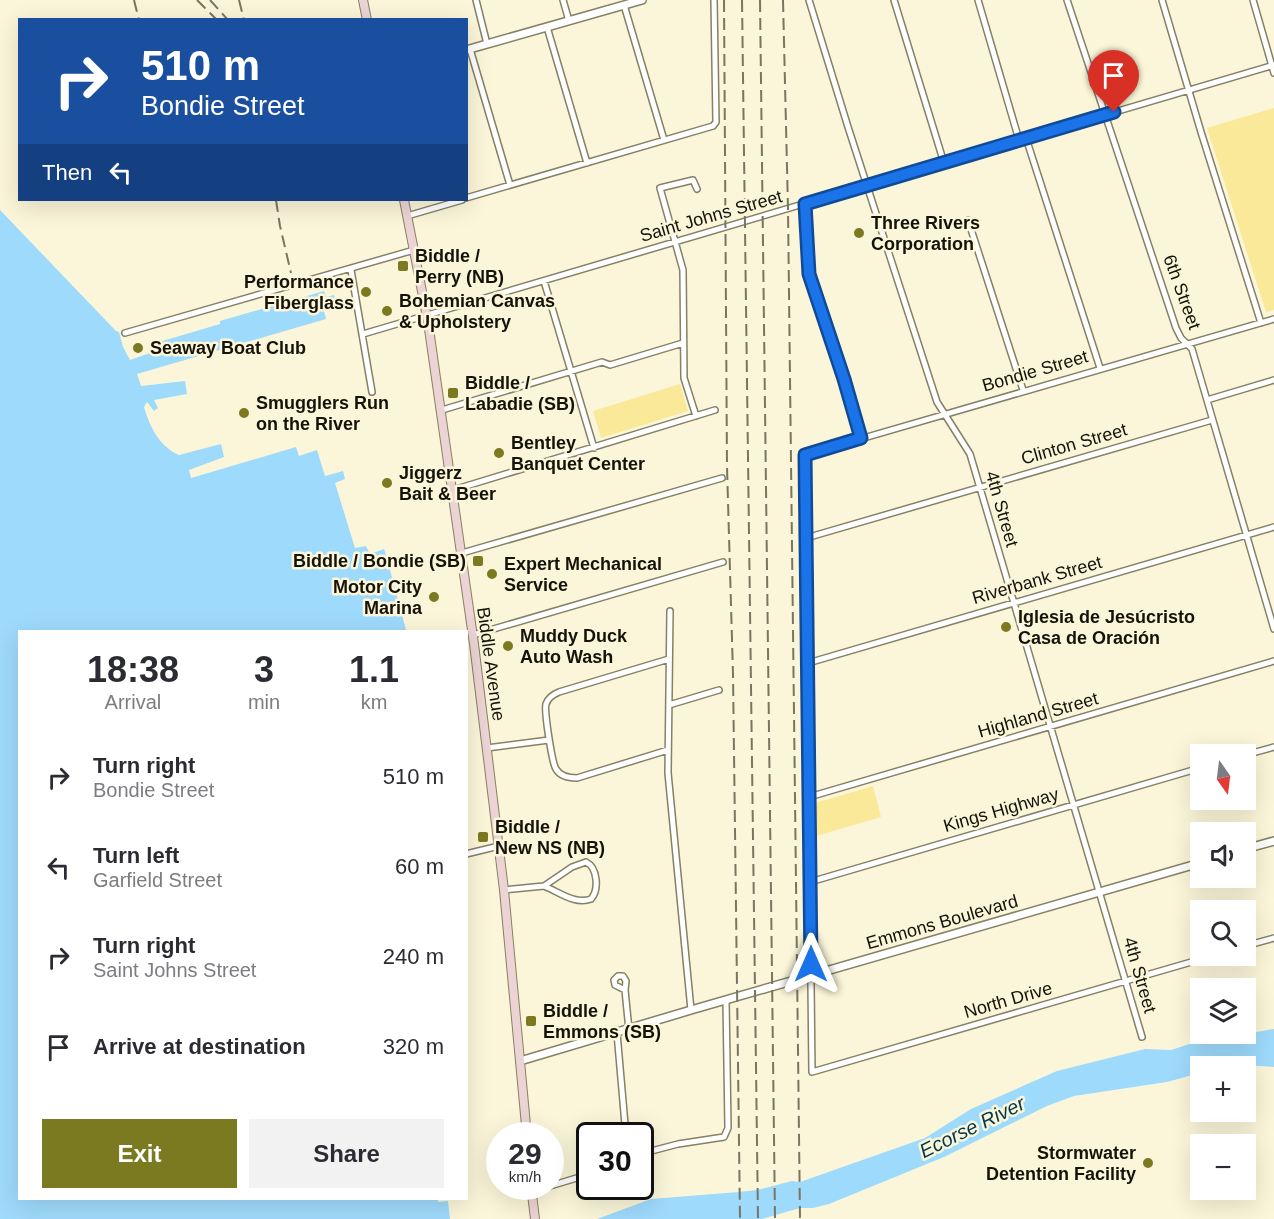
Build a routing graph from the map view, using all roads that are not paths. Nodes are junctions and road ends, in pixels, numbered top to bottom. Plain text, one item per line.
1 (363, 0) edge
2 (476, 0) edge
3 (563, 0) edge
4 (642, 0) edge
5 (714, 0) edge
6 (809, 0) edge
7 (894, 0) edge
8 (978, 0) edge
9 (1067, 0) edge
10 (1162, 0) edge
11 (1253, 0) edge
12 (624, 5) junction
13 (367, 18) edge
14 (569, 21) junction
15 (547, 27) junction
16 (488, 45) junction
17 (468, 50) edge
18 (1273, 65) edge
19 (1274, 73) edge
20 (1188, 90) junction
21 (1106, 114) junction
22 (1026, 138) junction
23 (664, 140) junction
24 (1019, 141) junction
25 (587, 163) junction
26 (944, 163) junction
27 (510, 185) junction
28 (867, 186) junction
29 (697, 189) dead end
30 (468, 198) edge
31 (404, 201) edge
32 (457, 201) edge
33 (805, 204) junction
34 (407, 216) junction
35 (968, 220) dead end
36 (675, 242) junction
37 (414, 250) junction
38 (351, 270) junction
39 (544, 281) junction
40 (427, 315) junction
41 (1274, 319) edge
42 (1261, 323) junction
43 (125, 333) dead end
44 (363, 334) junction
45 (683, 344) junction
46 (1187, 344) junction
47 (1100, 368) junction
48 (571, 372) junction
49 (1274, 380) edge
50 (1023, 390) junction
51 (372, 392) dead end
52 (1207, 400) junction
53 (442, 410) junction
54 (715, 410) dead end
55 (944, 414) junction
56 (696, 416) junction
57 (1212, 420) junction
58 (861, 438) junction
59 (594, 448) junction
60 (722, 478) dead end
61 (980, 487) junction
62 (453, 489) junction
63 (1274, 527) edge
64 (1246, 535) junction
65 (806, 538) junction
66 (462, 553) junction
67 (723, 562) dead end
68 (1014, 602) junction
69 (669, 611) dead end
70 (1274, 629) edge
71 (472, 635) junction
72 (669, 659) junction
73 (1274, 661) edge
74 (808, 663) junction
75 (718, 690) dead end
76 (669, 705) junction
77 (1050, 726) junction
78 (549, 740) junction
79 (487, 747) junction
80 (1274, 747) edge
81 (668, 750) junction
82 (1256, 752) edge
83 (1190, 771) edge
84 (810, 797) junction
85 (1074, 805) junction
86 (1274, 841) edge
87 (499, 846) junction
88 (1256, 846) edge
89 (468, 854) edge
90 (1190, 865) edge
91 (810, 882) junction
92 (544, 886) junction
93 (504, 890) junction
94 (1099, 892) junction
95 (1274, 938) edge
96 (1256, 943) edge
97 (1190, 962) edge
98 (811, 976) junction
99 (1126, 981) junction
100 (625, 990) dead end
101 (726, 1000) junction
102 (691, 1010) junction
103 (628, 1030) junction
104 (617, 1033) junction
105 (1142, 1037) dead end
106 (520, 1061) junction
107 (526, 1122) edge
108 (625, 1122) edge
109 (654, 1150) edge
110 (534, 1200) edge
111 (536, 1219) edge

1 - 13 main road
2 - 16 street
3 - 14 street
4 - 12 street
5 - 23 street
6 - 28 street, 4th Street
7 - 26 street
8 - 24 street
9 - 21 street, 6th Street
10 - 20 street
11 - 18 street
12 - 14 street
12 - 23 street
14 - 15 street
15 - 16 street
15 - 25 street
16 - 17 street
17 - 27 street
18 - 19 street
18 - 20 street, Saint Johns Street
20 - 21 street, Saint Johns Street
20 - 42 street
21 - 22 street, Saint Johns Street
21 - 46 street, 6th Street
22 - 24 street, Saint Johns Street
22 - 47 street
23 - 25 street
24 - 26 street, Saint Johns Street
25 - 27 street
26 - 28 street, Saint Johns Street
27 - 30 street
28 - 33 street, Saint Johns Street
28 - 55 street, 4th Street
29 - 36 street
31 - 34 main road, Biddle Avenue
32 - 34 street
33 - 36 street, Saint Johns Street
33 - 58 street
34 - 37 main road, Biddle Avenue
35 - 50 street
36 - 39 street, Saint Johns Street
36 - 45 street
37 - 38 street
37 - 40 main road, Biddle Avenue
38 - 43 street
38 - 44 street
39 - 40 street, Saint Johns Street
39 - 48 street
40 - 44 street, Saint Johns Street
40 - 53 main road, Biddle Avenue
41 - 42 street, Bondie Street
42 - 46 street, Bondie Street
44 - 51 street
45 - 48 street
45 - 56 street
46 - 47 street, Bondie Street
46 - 52 street, 6th Street
47 - 50 street, Bondie Street
48 - 53 street
48 - 59 street
49 - 52 street
50 - 55 street, Bondie Street
52 - 57 street, 6th Street
53 - 62 main road, Biddle Avenue
54 - 56 street
55 - 58 street, Bondie Street
55 - 61 street, 4th Street
56 - 59 street
57 - 61 street, Clinton Street
57 - 64 street, 6th Street
58 - 65 street, Bondie Street
59 - 62 street
60 - 66 street
61 - 65 street, Clinton Street
61 - 68 street, 4th Street
62 - 66 main road, Biddle Avenue
63 - 64 street, Riverbank Street
64 - 68 street, Riverbank Street
64 - 70 street, 6th Street
65 - 74 street
66 - 71 main road, Biddle Avenue
67 - 71 street
68 - 74 street, Riverbank Street
68 - 77 street, 4th Street
69 - 72 street
71 - 79 main road, Biddle Avenue
72 - 76 street
72 - 78 street
73 - 77 street, Highland Street
74 - 84 street
75 - 76 street
76 - 81 street
77 - 84 street, Highland Street
77 - 85 street, 4th Street
78 - 79 street
78 - 81 street
79 - 87 main road, Biddle Avenue
80 - 82 street
81 - 102 street
83 - 85 street, Kings Highway
84 - 91 street
85 - 91 street, Kings Highway
85 - 94 street, 4th Street
86 - 88 street
87 - 89 street
87 - 93 main road, Biddle Avenue
90 - 94 street, Emmons Boulevard
91 - 98 street
92 - 92 street
92 - 93 street
93 - 106 main road, Biddle Avenue
94 - 98 street, Emmons Boulevard
94 - 99 street, 4th Street
95 - 96 street
97 - 99 street, North Drive
98 - 99 street, North Drive
98 - 101 street, Emmons Boulevard
99 - 105 street, 4th Street
100 - 103 street
101 - 102 street, Emmons Boulevard
101 - 109 street
102 - 103 street, Emmons Boulevard
103 - 104 street, Emmons Boulevard
104 - 106 street, Emmons Boulevard
104 - 108 street
106 - 107 main road, Biddle Avenue
110 - 111 main road

